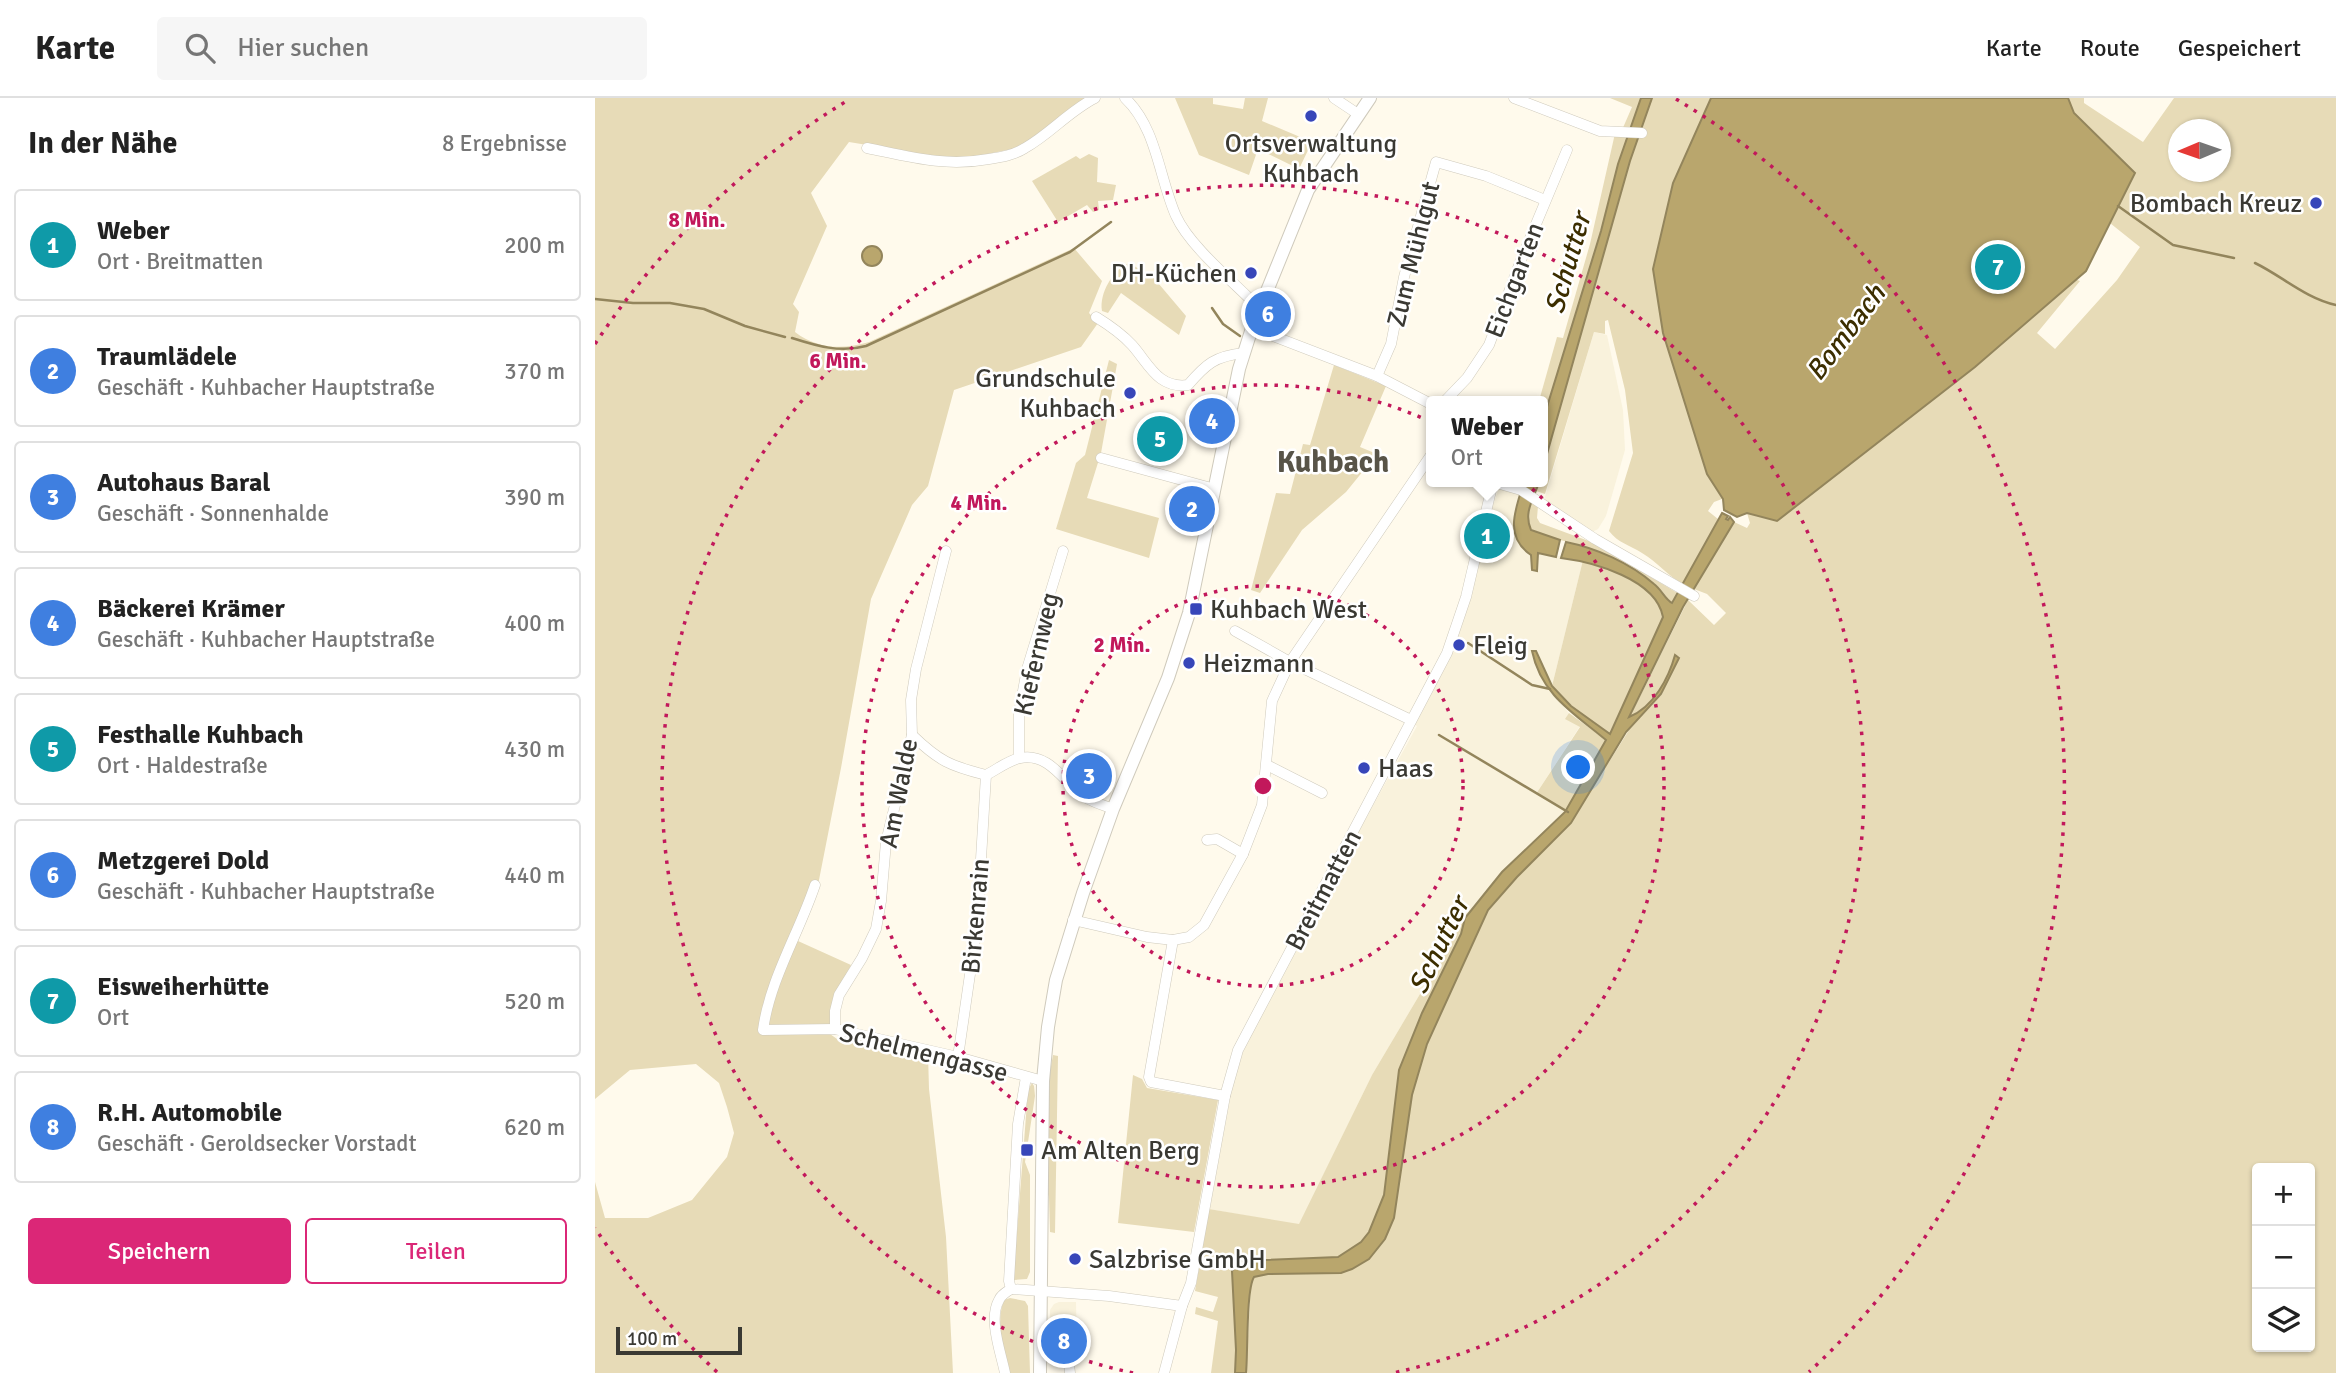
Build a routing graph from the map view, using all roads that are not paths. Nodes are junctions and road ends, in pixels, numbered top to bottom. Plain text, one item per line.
1 (1095, 98) edge
2 (1125, 98) edge
3 (1334, 98) edge
4 (1370, 98) edge
5 (1514, 98) edge
6 (1358, 114) junction
7 (1642, 133) dead end
8 (867, 148) dead end
9 (1567, 150) dead end
10 (1545, 201) junction
11 (1259, 308) junction
12 (1096, 317) dead end
13 (1252, 328) junction
14 (1244, 353) junction
15 (1377, 376) junction
16 (1450, 396) edge
17 (1426, 401) edge
18 (1101, 458) dead end
19 (1426, 462) edge
20 (1492, 487) edge
21 (1510, 487) edge
22 (1215, 489) junction
23 (946, 551) dead end
24 (1063, 551) dead end
25 (1694, 596) dead end
26 (1235, 631) dead end
27 (1290, 662) junction
28 (1411, 720) junction
29 (912, 735) junction
30 (1019, 758) junction
31 (1267, 765) junction
32 (986, 775) junction
33 (1322, 793) dead end
34 (1113, 809) junction
35 (1207, 839) dead end
36 (1243, 854) junction
37 (815, 885) dead end
38 (1073, 920) junction
39 (1173, 940) junction
40 (835, 1029) junction
41 (958, 1057) junction
42 (1026, 1077) junction
43 (1043, 1081) junction
44 (1225, 1096) junction
45 (1011, 1289) junction
46 (1040, 1290) junction
47 (1182, 1306) junction
48 (1005, 1373) edge
49 (1041, 1373) edge
50 (1164, 1373) edge

1 - 8 street
2 - 11 street
3 - 6 street
4 - 6 main road
5 - 7 street
6 - 11 main road
9 - 10 street, Eichgarten
10 - 15 street, Zum Mühlgut
10 - 16 street, Eichgarten
11 - 13 main road
12 - 14 street
13 - 14 main road
13 - 15 street
14 - 22 main road
15 - 17 street
18 - 22 street
19 - 27 street
20 - 28 street, Breitmatten
21 - 25 street
22 - 34 main road
23 - 29 street, Am Walde
24 - 30 street, Kiefernweg
26 - 27 street
27 - 28 street
27 - 31 street
28 - 44 street, Breitmatten
29 - 32 street
29 - 40 street, Am Walde
30 - 32 street
30 - 34 street
31 - 33 street
31 - 36 street
32 - 41 street, Birkenrain
34 - 38 main road
35 - 36 street
36 - 39 street
37 - 40 street, Schelmengasse
38 - 39 street
38 - 43 main road
39 - 44 street
40 - 41 street, Schelmengasse
41 - 42 street, Schelmengasse
42 - 43 street, Schelmengasse
42 - 45 street
43 - 46 main road
44 - 47 street, Breitmatten
45 - 46 street
45 - 48 street
46 - 47 street
46 - 49 main road
47 - 50 street, Breitmatten

